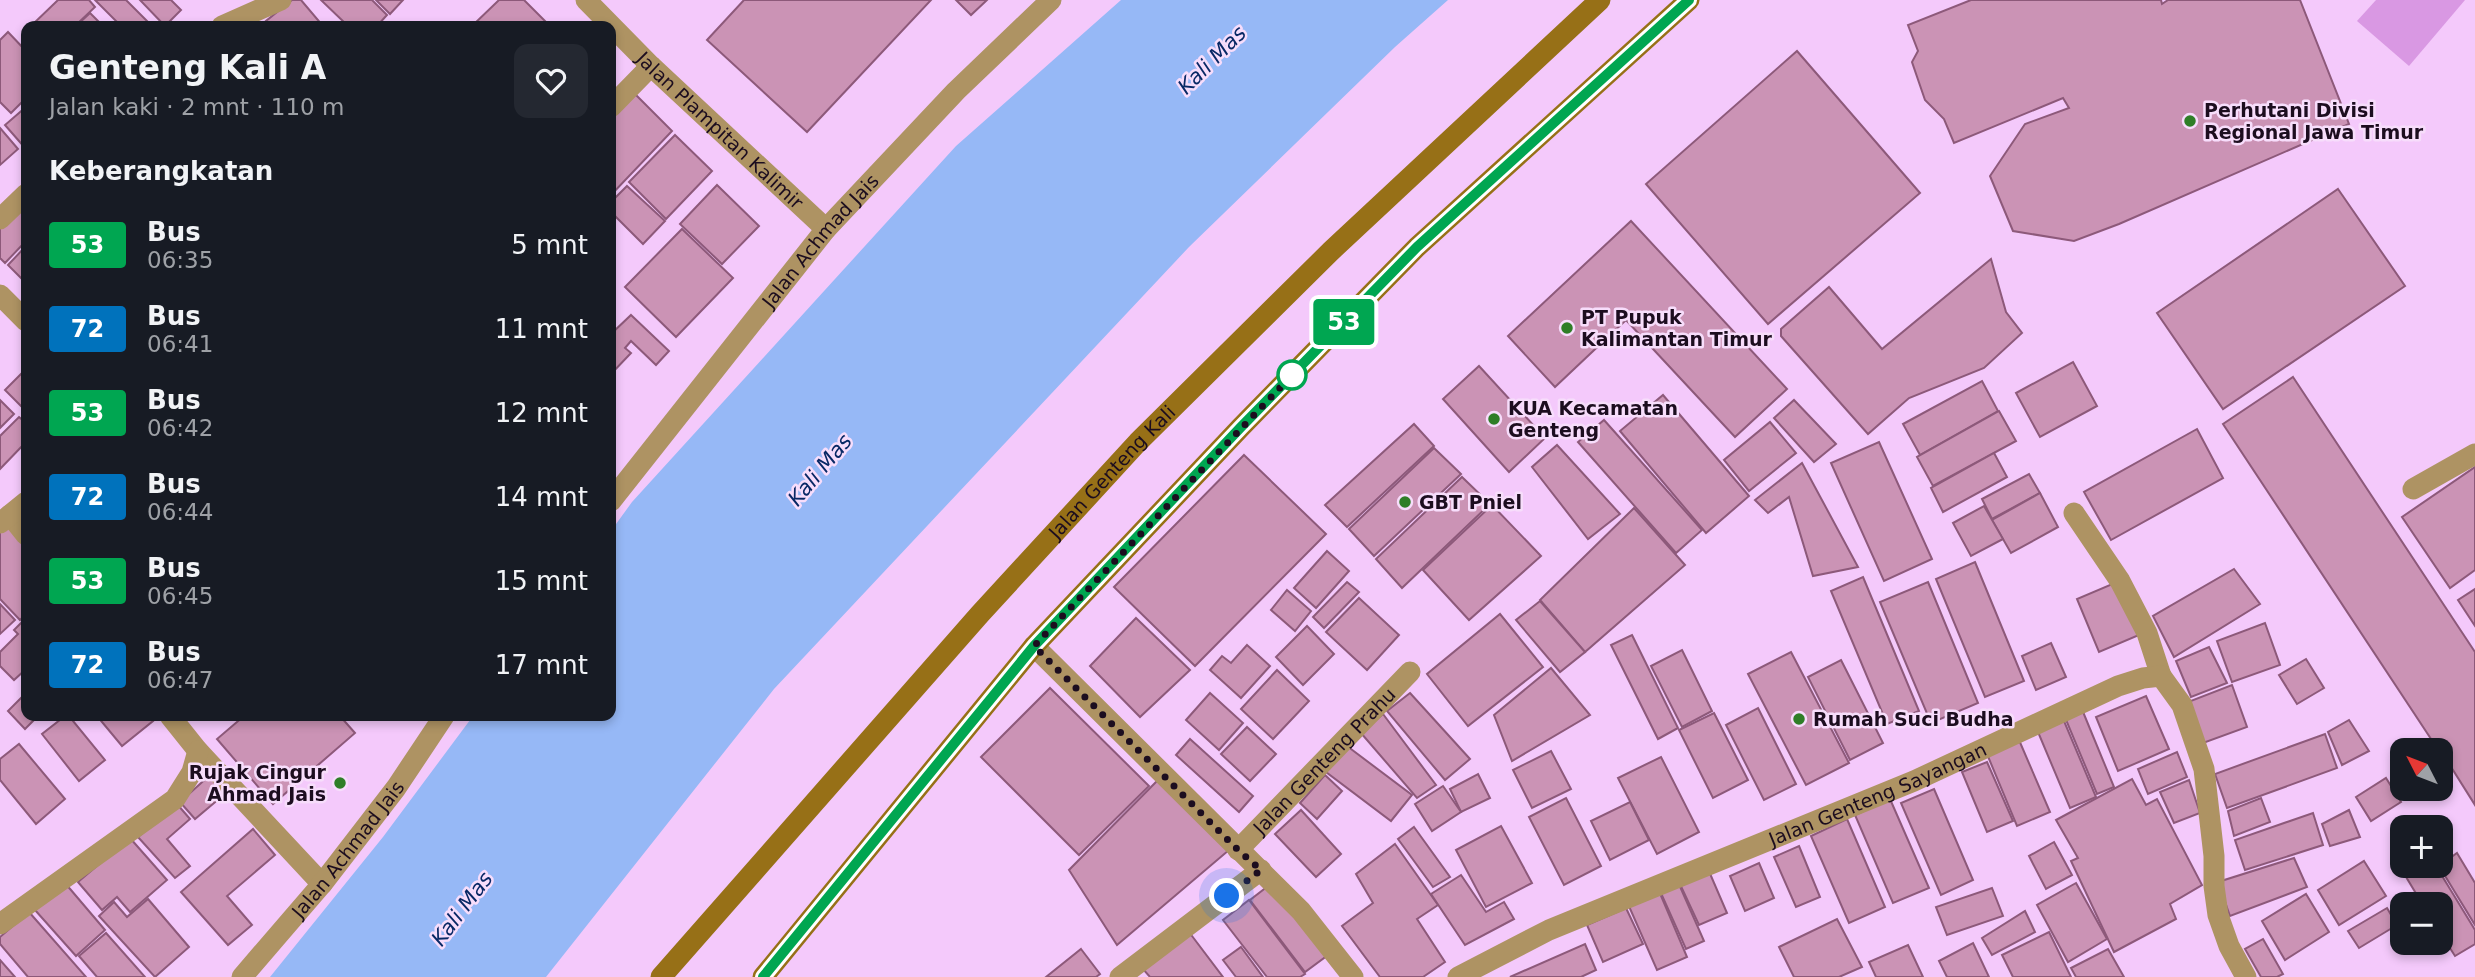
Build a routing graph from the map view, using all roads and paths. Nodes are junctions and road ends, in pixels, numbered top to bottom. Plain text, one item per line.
1 (281, 0) edge
2 (586, 0) edge
3 (1051, 0) edge
4 (1600, 0) edge
5 (1689, 0) edge
6 (233, 21) edge
7 (607, 21) edge
8 (616, 30) edge
9 (651, 66) junction
10 (616, 102) edge
11 (21, 199) edge
12 (0, 219) edge
13 (826, 229) junction
14 (0, 295) edge
15 (21, 316) edge
16 (2475, 454) edge
17 (2413, 489) dead end
18 (616, 495) edge
19 (2074, 513) dead end
20 (1034, 646) junction
21 (1410, 672) dead end
22 (2161, 676) junction
23 (174, 721) edge
24 (441, 721) edge
25 (198, 751) junction
26 (1238, 850) junction
27 (1261, 870) junction
28 (322, 884) junction
29 (0, 924) edge
30 (242, 977) edge
31 (661, 977) edge
32 (763, 977) edge
33 (1120, 977) edge
34 (1353, 977) edge
35 (1458, 977) edge
36 (2246, 977) edge

1 - 6 street
2 - 7 street, Jalan Plampitan Kalimir
3 - 13 street, Jalan Achmad Jais
4 - 31 main road, Jalan Genteng Kali
5 - 20 main road
8 - 9 street, Jalan Plampitan Kalimir
9 - 10 street
9 - 13 street, Jalan Plampitan Kalimir
11 - 12 street
13 - 18 street, Jalan Achmad Jais
14 - 15 street
16 - 17 street
19 - 22 street
20 - 26 street
20 - 32 main road
21 - 26 street, Jalan Genteng Prahu
22 - 35 street, Jalan Genteng Sayangan
22 - 36 street
23 - 25 street
24 - 28 street, Jalan Achmad Jais
25 - 28 street
25 - 29 street
26 - 27 street
27 - 33 street
27 - 34 street
28 - 30 street, Jalan Achmad Jais

